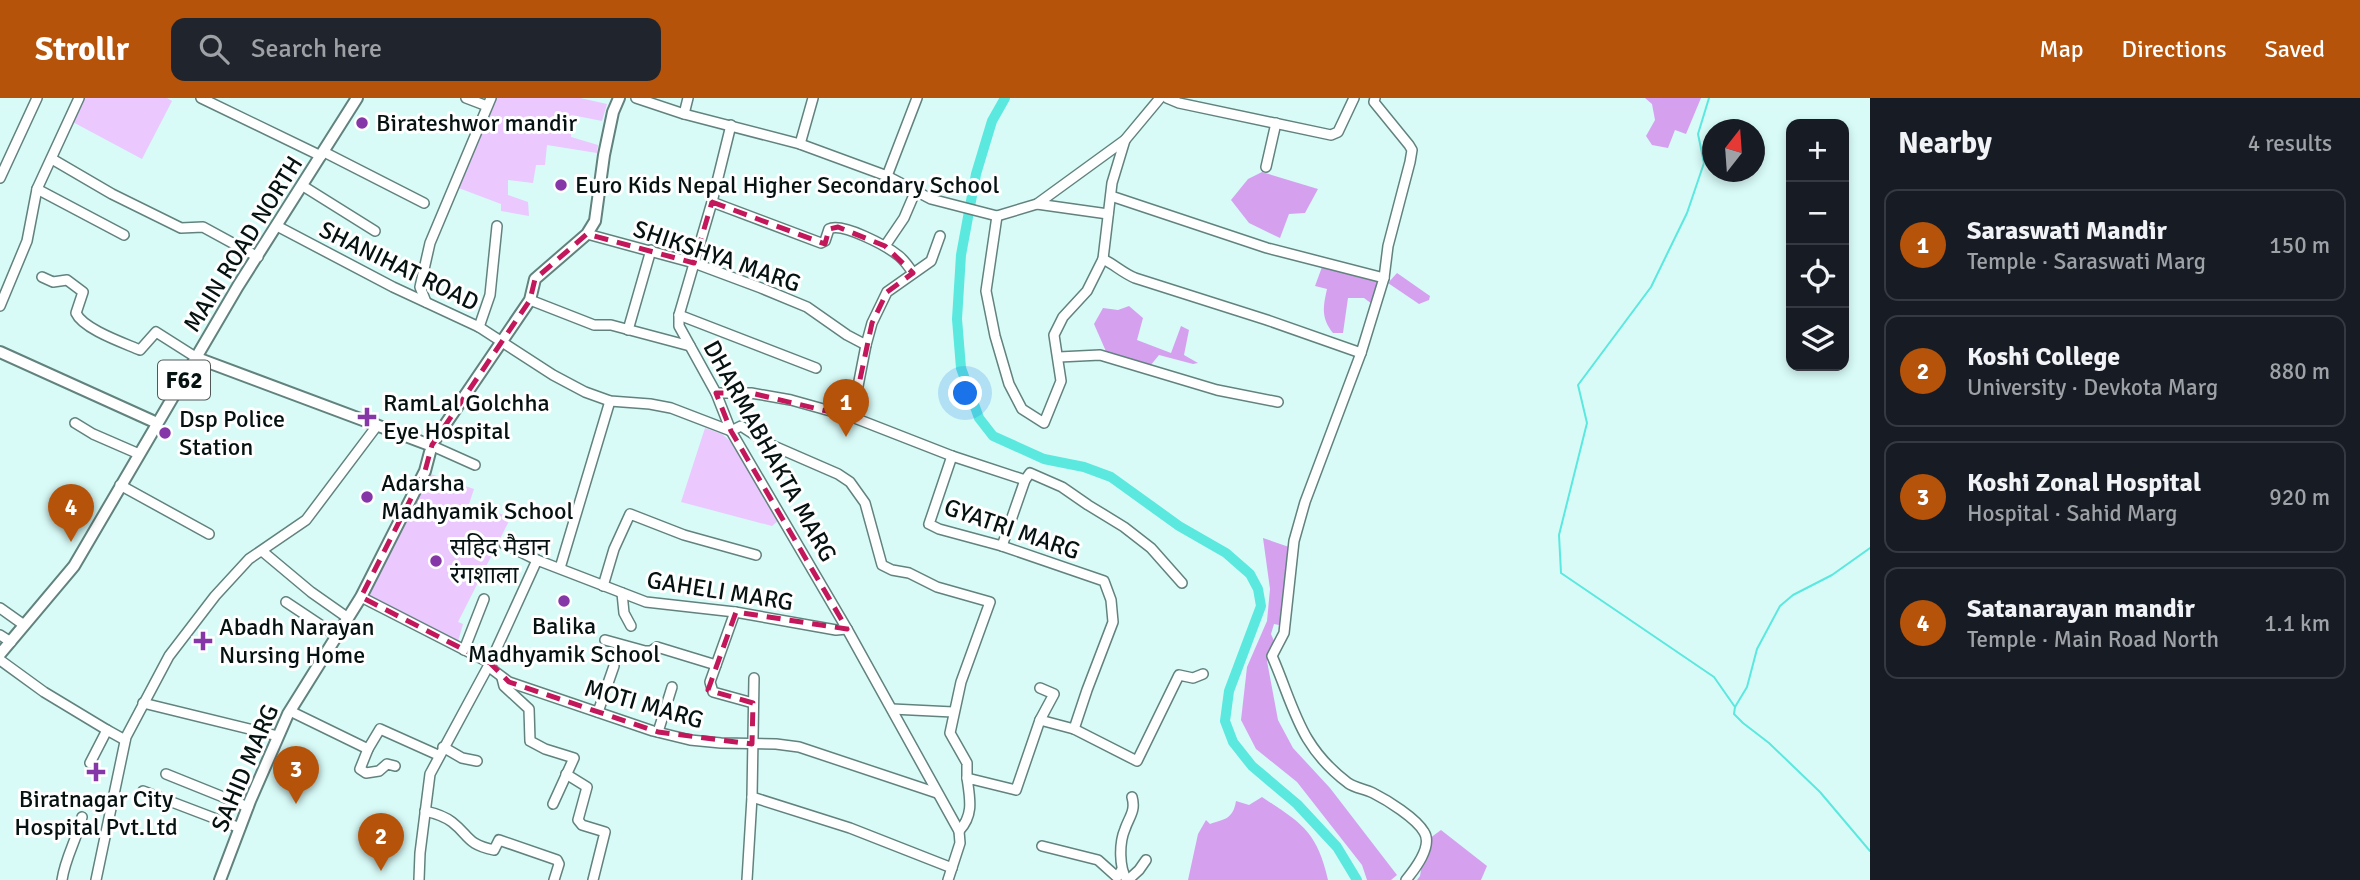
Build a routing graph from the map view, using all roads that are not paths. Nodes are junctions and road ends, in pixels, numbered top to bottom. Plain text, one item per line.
1 (37, 98) edge
2 (79, 98) edge
3 (201, 98) edge
4 (357, 98) edge
5 (466, 98) edge
6 (619, 98) edge
7 (636, 98) edge
8 (688, 98) edge
9 (813, 98) edge
10 (917, 98) edge
11 (1160, 98) edge
12 (1167, 98) edge
13 (1354, 98) edge
14 (1371, 99) edge
15 (489, 102) edge
16 (684, 114) junction
17 (1276, 123) junction
18 (731, 125) junction
19 (1125, 140) junction
20 (800, 144) junction
21 (322, 154) junction
22 (52, 159) junction
23 (1266, 167) dead end
24 (887, 176) junction
25 (0, 178) edge
26 (303, 186) junction
27 (37, 188) junction
28 (916, 190) junction
29 (1111, 196) junction
30 (712, 202) junction
31 (424, 203) dead end
32 (1037, 204) junction
33 (1108, 215) junction
34 (994, 216) junction
35 (277, 226) junction
36 (497, 226) dead end
37 (375, 231) dead end
38 (587, 234) junction
39 (124, 235) dead end
40 (940, 236) dead end
41 (884, 246) junction
42 (651, 250) junction
43 (257, 257) junction
44 (1103, 259) junction
45 (694, 264) junction
46 (913, 274) junction
47 (42, 277) dead end
48 (1384, 278) junction
49 (3, 289) edge
50 (530, 300) junction
51 (426, 302) junction
52 (0, 306) edge
53 (679, 314) junction
54 (479, 327) junction
55 (628, 330) junction
56 (502, 343) junction
57 (866, 345) junction
58 (690, 346) junction
59 (0, 352) edge
60 (1361, 353) junction
61 (1059, 357) junction
62 (197, 358) junction
63 (816, 368) dead end
64 (716, 393) junction
65 (610, 401) junction
66 (1278, 402) dead end
67 (852, 416) junction
68 (75, 423) dead end
69 (157, 423) junction
70 (376, 427) junction
71 (731, 431) junction
72 (432, 447) junction
73 (139, 454) junction
74 (952, 456) junction
75 (475, 465) dead end
76 (1025, 480) junction
77 (121, 485) junction
78 (209, 534) dead end
79 (504, 544) dead end
80 (1002, 546) junction
81 (261, 551) junction
82 (756, 555) dead end
83 (537, 560) junction
84 (560, 568) junction
85 (1182, 583) dead end
86 (603, 586) junction
87 (622, 593) junction
88 (361, 597) junction
89 (484, 599) dead end
90 (286, 602) dead end
91 (0, 608) edge
92 (735, 612) junction
93 (348, 618) junction
94 (24, 625) junction
95 (632, 626) dead end
96 (848, 629) junction
97 (0, 635) edge
98 (337, 636) junction
99 (605, 640) dead end
100 (11, 642) junction
101 (464, 650) junction
102 (0, 657) edge
103 (490, 663) junction
104 (716, 665) junction
105 (614, 666) dead end
106 (1203, 674) dead end
107 (502, 678) junction
108 (754, 678) dead end
109 (672, 687) dead end
110 (1041, 688) dead end
111 (143, 703) junction
112 (753, 704) junction
113 (892, 709) junction
114 (290, 711) junction
115 (597, 712) junction
116 (953, 712) junction
117 (1040, 720) junction
118 (1074, 729) junction
119 (107, 730) junction
120 (658, 732) junction
121 (278, 736) junction
122 (125, 740) junction
123 (752, 744) junction
124 (368, 749) junction
125 (440, 751) junction
126 (477, 761) dead end
127 (90, 763) dead end
128 (395, 766) dead end
129 (166, 774) dead end
130 (566, 774) junction
131 (967, 778) junction
132 (143, 790) dead end
133 (937, 793) junction
134 (752, 797) junction
135 (1132, 797) dead end
136 (553, 804) dead end
137 (248, 807) junction
138 (425, 811) junction
139 (82, 817) dead end
140 (240, 828) junction
141 (959, 831) junction
142 (1042, 846) dead end
143 (1146, 860) dead end
144 (952, 868) junction
145 (1124, 878) edge
146 (62, 880) edge
147 (96, 880) edge
148 (220, 880) edge
149 (419, 880) edge
150 (554, 880) edge
151 (593, 880) edge
152 (747, 880) edge
153 (948, 880) edge
154 (1406, 880) edge

1 - 25 street
2 - 22 street
3 - 21 street
4 - 21 main road, MAIN ROAD NORTH / F62
5 - 15 street
6 - 38 main road
7 - 16 street
8 - 16 street
9 - 20 street
10 - 24 street
11 - 19 street
12 - 17 street
13 - 17 street
14 - 48 street
15 - 51 street
16 - 18 street
17 - 23 street
18 - 20 street
18 - 30 street
19 - 29 street
19 - 32 street
20 - 24 street
21 - 26 main road, MAIN ROAD NORTH / F62
21 - 31 street
22 - 27 street
22 - 43 street
24 - 28 street
26 - 35 main road, MAIN ROAD NORTH / F62
26 - 37 street
27 - 39 street
27 - 49 street
28 - 34 street
28 - 41 street
29 - 33 street
29 - 48 street
30 - 41 street
30 - 45 street
32 - 33 street
32 - 34 street
33 - 44 street
34 - 61 street
35 - 43 main road, MAIN ROAD NORTH / F62
35 - 51 street, SHANIHAT ROAD
36 - 54 street
38 - 42 street, SHIKSHYA MARG
38 - 50 main road, SAHID MARG
40 - 46 street
41 - 46 street
42 - 45 street, SHIKSHYA MARG
42 - 55 street
43 - 62 main road, MAIN ROAD NORTH / F62
44 - 60 street
44 - 61 street
45 - 53 street
45 - 57 street, SHIKSHYA MARG
46 - 57 street
47 - 62 street
48 - 60 street
49 - 52 street
50 - 55 street
50 - 56 main road, SAHID MARG
51 - 54 street, SHANIHAT ROAD
53 - 58 street, DHARMABHAKTA MARG
53 - 63 street
54 - 56 street, SHANIHAT ROAD
55 - 58 street
56 - 65 street, SHANIHAT ROAD
56 - 72 main road, SAHID MARG
57 - 67 street
58 - 64 street, DHARMABHAKTA MARG
59 - 69 main road
60 - 154 street
61 - 66 street
62 - 69 main road, MAIN ROAD NORTH / F62
62 - 70 main road
64 - 67 street
64 - 71 street, DHARMABHAKTA MARG
65 - 71 street, SHANIHAT ROAD
65 - 84 street
67 - 74 street
68 - 73 street
69 - 73 main road, MAIN ROAD NORTH / F62
70 - 72 main road
70 - 81 street
71 - 96 street, DHARMABHAKTA MARG
71 - 116 street, SHANIHAT ROAD
72 - 75 street
72 - 88 main road, SAHID MARG
73 - 77 main road, MAIN ROAD NORTH / F62
74 - 76 street
74 - 80 street, GYATRI MARG
76 - 80 street
76 - 85 street
77 - 78 street
77 - 94 main road, MAIN ROAD NORTH / F62
79 - 83 street, GAHELI MARG
80 - 118 street, GYATRI MARG
81 - 93 street
81 - 111 street
82 - 86 street
83 - 84 street, GAHELI MARG
83 - 103 street
84 - 86 street, GAHELI MARG
86 - 87 street, GAHELI MARG
87 - 92 street, GAHELI MARG
87 - 95 street
88 - 93 main road, SAHID MARG
88 - 101 street
89 - 101 street
90 - 98 street
91 - 94 street
92 - 96 street, GAHELI MARG
92 - 104 street
93 - 98 main road, SAHID MARG
94 - 100 main road, MAIN ROAD NORTH / F62
96 - 113 street, DHARMABHAKTA MARG
97 - 100 street
98 - 114 main road, SAHID MARG
99 - 104 street
100 - 102 main road, MAIN ROAD NORTH / F62
101 - 103 street
102 - 119 street
103 - 107 street
103 - 125 street
104 - 112 street
105 - 115 street
106 - 118 street
107 - 115 street, MOTI MARG
107 - 130 street
108 - 112 street
109 - 120 street
110 - 117 street
111 - 121 street
111 - 122 street
112 - 123 street
113 - 116 street
113 - 133 street, DHARMABHAKTA MARG
114 - 121 main road, SAHID MARG
114 - 124 street
115 - 120 street, MOTI MARG
116 - 131 street
117 - 118 street
117 - 131 street
119 - 122 street
119 - 127 street
120 - 123 street, MOTI MARG
121 - 137 main road, SAHID MARG
122 - 147 street
123 - 133 street, MOTI MARG
123 - 134 street
124 - 125 street
124 - 128 street
125 - 126 street
125 - 138 street
129 - 137 street
130 - 136 street
130 - 151 street
131 - 141 street
132 - 140 street
133 - 141 street, DHARMABHAKTA MARG
134 - 144 street
134 - 152 street
135 - 145 street
137 - 140 main road, SAHID MARG
138 - 149 street
138 - 150 street
139 - 146 street
140 - 148 main road, SAHID MARG
141 - 144 street
142 - 145 street
143 - 145 street
144 - 153 street

